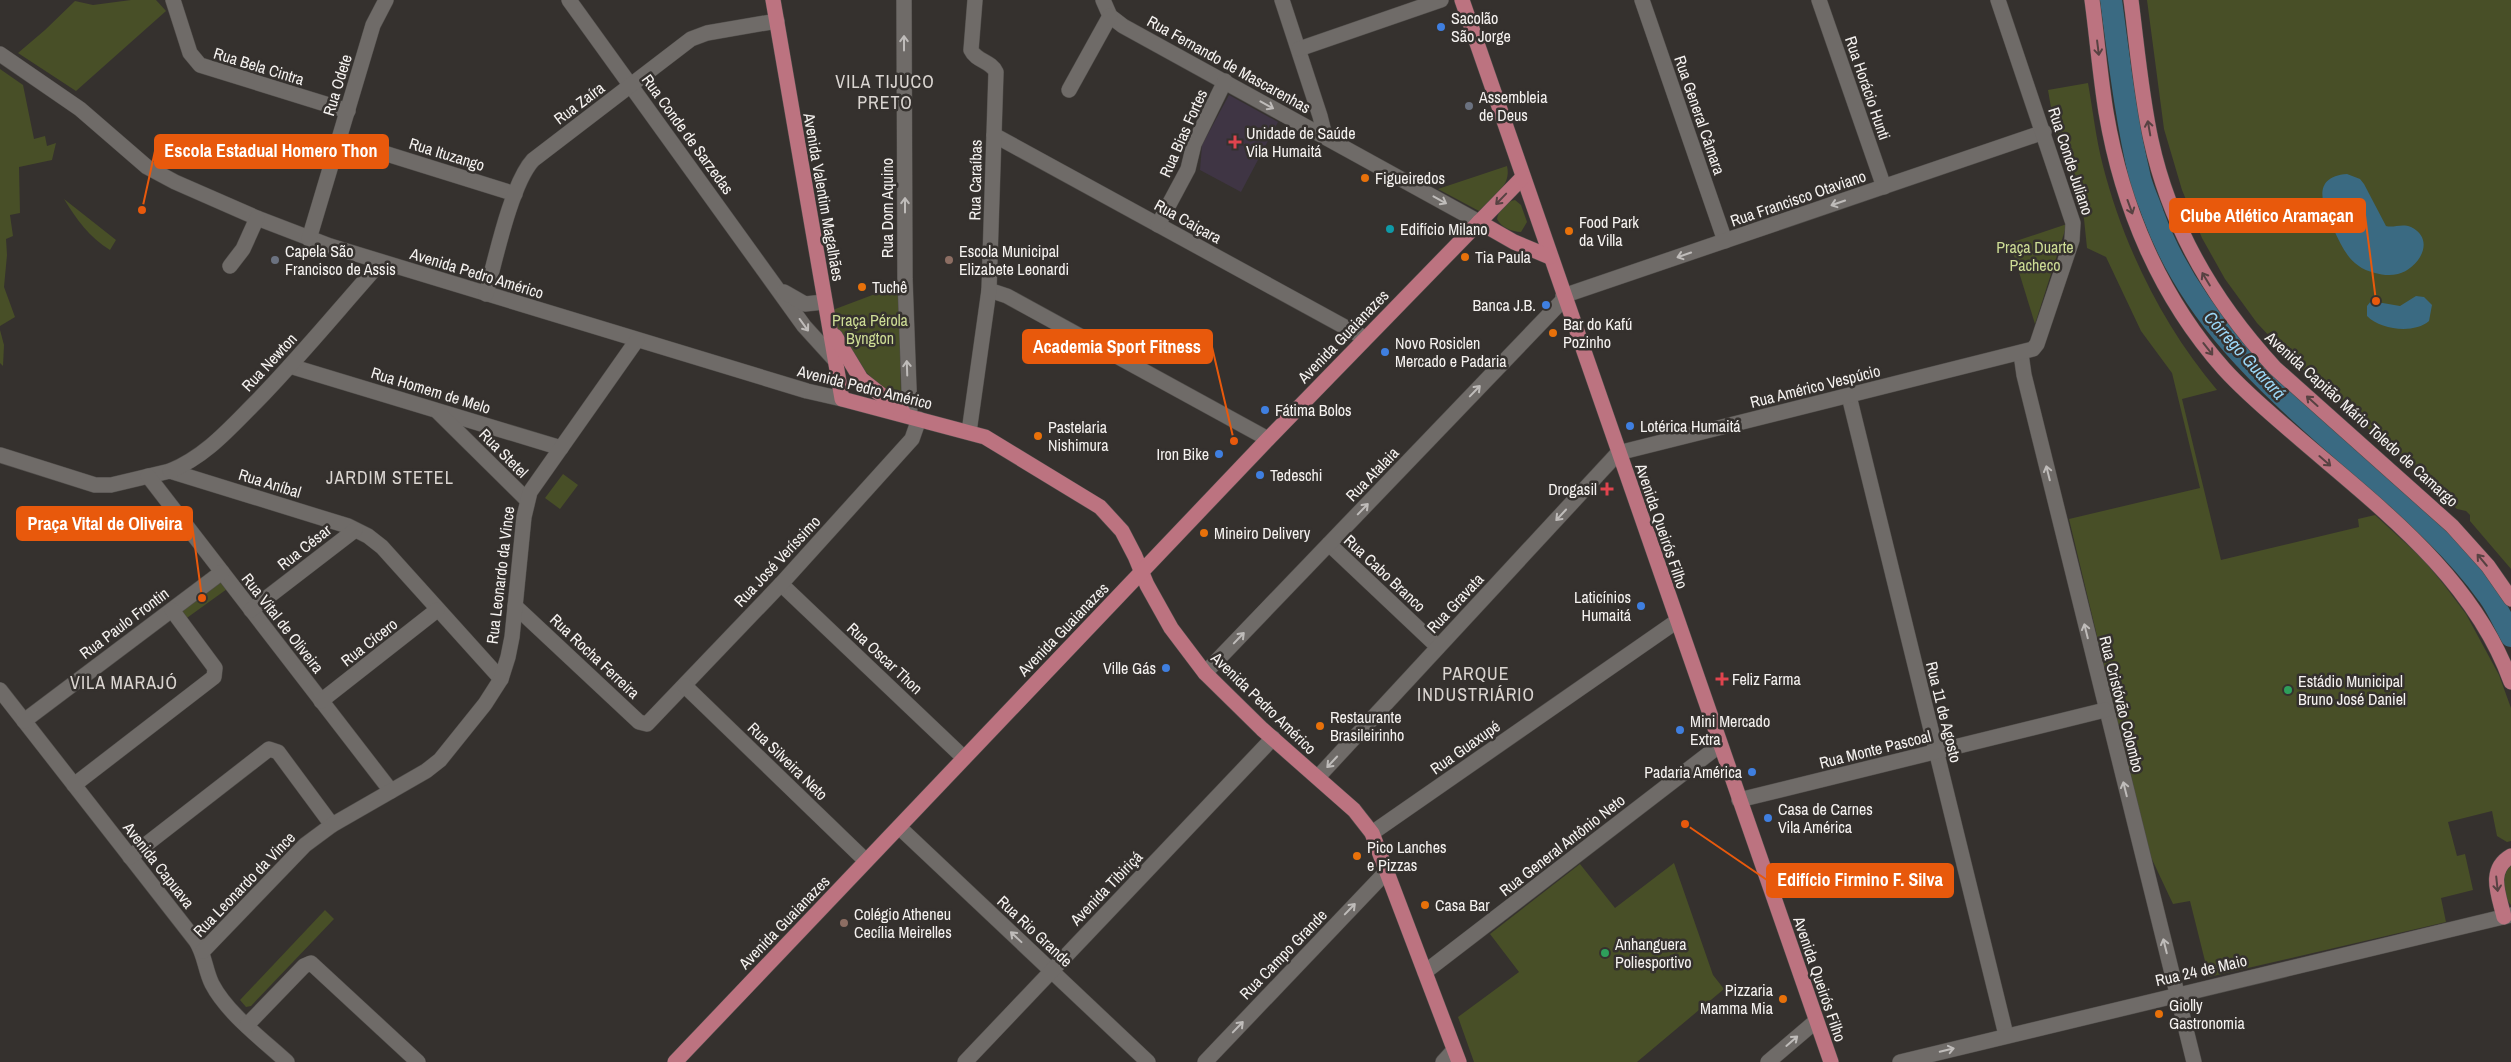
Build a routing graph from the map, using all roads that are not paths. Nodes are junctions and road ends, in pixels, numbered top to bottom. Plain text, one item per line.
1 (173, 0) edge
2 (385, 0) edge
3 (569, 0) edge
4 (773, 0) edge
5 (904, 0) edge
6 (975, 0) edge
7 (1103, 0) edge
8 (1282, 0) edge
9 (1441, 0) edge
10 (1462, 0) edge
11 (1642, 0) edge
12 (1820, 0) edge
13 (1998, 0) edge
14 (2092, 0) edge
15 (2131, 0) edge
16 (1110, 16) junction
17 (776, 21) junction
18 (1298, 49) junction
19 (0, 54) edge
20 (1225, 81) junction
21 (631, 85) junction
22 (1069, 90) dead end
23 (348, 111) junction
24 (2044, 132) junction
25 (994, 134) junction
26 (1325, 136) junction
27 (339, 139) junction
28 (1523, 177) junction
29 (1884, 187) junction
30 (515, 194) junction
31 (258, 218) junction
32 (1479, 222) junction
33 (1158, 225) junction
34 (309, 239) junction
35 (1725, 241) junction
36 (1550, 257) junction
37 (381, 262) junction
38 (230, 266) dead end
39 (778, 288) junction
40 (989, 290) junction
41 (486, 294) junction
42 (1564, 297) junction
43 (825, 308) junction
44 (1365, 338) junction
45 (637, 340) junction
46 (2021, 354) junction
47 (834, 359) junction
48 (290, 366) junction
49 (861, 379) junction
50 (1849, 396) junction
51 (845, 400) junction
52 (436, 410) junction
53 (912, 417) junction
54 (969, 432) junction
55 (1268, 439) junction
56 (560, 448) junction
57 (1618, 453) junction
58 (0, 455) edge
59 (170, 471) junction
60 (148, 476) junction
61 (527, 500) junction
62 (355, 530) junction
63 (1329, 544) junction
64 (222, 572) junction
65 (1141, 572) junction
66 (781, 584) junction
67 (2511, 599) edge
68 (516, 606) junction
69 (172, 610) junction
70 (251, 610) junction
71 (437, 610) junction
72 (1677, 622) junction
73 (1438, 647) junction
74 (1205, 673) junction
75 (501, 679) junction
76 (2511, 682) edge
77 (685, 686) junction
78 (0, 690) edge
79 (321, 701) junction
80 (2106, 710) junction
81 (24, 721) junction
82 (652, 722) joint
83 (1273, 738) junction
84 (1720, 745) junction
85 (1936, 752) junction
86 (964, 758) junction
87 (1318, 777) junction
88 (74, 785) junction
89 (391, 791) junction
90 (1739, 800) junction
91 (332, 825) junction
92 (899, 827) junction
93 (1372, 833) junction
94 (2511, 856) edge
95 (130, 857) junction
96 (866, 861) junction
97 (1387, 871) junction
98 (2507, 916) edge
99 (203, 951) junction
100 (1052, 970) junction
101 (1425, 972) junction
102 (2177, 994) junction
103 (1816, 1020) junction
104 (247, 1025) junction
105 (2006, 1035) junction
106 (1457, 1056) edge
107 (287, 1062) edge
108 (418, 1062) edge
109 (675, 1062) edge
110 (965, 1062) edge
111 (1148, 1062) edge
112 (1205, 1062) edge
113 (1443, 1062) edge
114 (1768, 1062) edge
115 (1831, 1062) edge
116 (1900, 1062) edge
117 (2194, 1062) edge

1 - 23 street, Rua Bela Cintra
2 - 23 street, Rua Odete
3 - 21 street, Rua Conde de Sarzedas
4 - 17 main road, Avenida Valentim Magalhães
53 -> 5 street, Rua Dom Aquino
6 - 25 street, Rua Caraíbas
7 - 16 street
8 - 18 street
9 - 18 street
10 - 28 main road, Avenida Queirós Filho
11 - 35 street, Rua General Câmara
12 - 29 street, Rua Horácio Hunti
13 - 24 street, Rua Conde Juliano
14 -> 76 main road
67 -> 15 main road, Avenida Capitão Mário Toledo de Camargo
16 - 20 street, Rua Fernando de Mascarenhas
16 - 22 street
17 - 21 street, Rua Zaíra
17 - 43 main road, Avenida Valentim Magalhães
18 - 26 street
19 - 31 street, Avenida Pedro Américo
20 -> 26 street, Rua Fernando de Mascarenhas
20 - 33 street, Rua Bias Fortes
21 - 30 street, Rua Zaíra
21 - 39 street, Rua Conde de Sarzedas
23 - 27 street, Rua Odete
24 - 29 street, Rua Francisco Otaviano
24 - 46 street, Rua Conde Juliano
25 - 33 street, Rua Caiçara
25 - 40 street, Rua Caraíbas
26 -> 32 street, Rua Fernando de Mascarenhas
27 - 30 street, Rua Ituzango
27 - 34 street, Rua Odete
28 -> 32 main road, Avenida Guaianazes
28 - 36 main road, Avenida Queirós Filho
29 -> 35 street, Rua Francisco Otaviano
30 - 41 street, Rua Zaíra
31 - 34 street, Avenida Pedro Américo
31 - 38 street
32 - 36 main road
32 - 44 main road, Avenida Guaianazes
33 - 44 street, Rua Caiçara
34 - 37 street, Avenida Pedro Américo
35 -> 42 street, Rua Francisco Otaviano
36 - 42 main road, Avenida Queirós Filho
37 - 41 street, Avenida Pedro Américo
37 - 48 street, Rua Newton
39 - 43 street, Rua Conde de Sarzedas
39 -> 47 street, Rua Conde de Sarzedas
40 - 54 street, Rua Caraíbas
40 - 55 street
41 - 45 street, Avenida Pedro Américo
42 - 57 main road, Avenida Queirós Filho
63 -> 42 street, Rua Atalaia
43 - 47 main road, Avenida Valentim Magalhães
43 - 49 main road
44 - 55 main road, Avenida Guaianazes
45 - 51 street, Avenida Pedro Américo
45 - 56 street, Rua Leonardo da Vince
46 - 50 street, Rua Américo Vespúcio
80 -> 46 street, Rua Cristóvão Colombo
47 - 51 main road, Avenida Valentim Magalhães
48 - 52 street, Rua Homem de Melo
48 - 59 street, Rua Newton
49 - 51 main road
49 - 53 main road
50 - 57 street, Rua Américo Vespúcio
50 - 85 street, Rua 11 de Agosto
51 - 53 main road, Avenida Pedro Américo
52 - 56 street, Rua Homem de Melo
52 - 61 street, Rua Stetel
53 - 54 main road, Avenida Pedro Américo
53 - 66 street, Rua José Veríssimo
54 - 65 main road, Avenida Pedro Américo
55 - 65 main road, Avenida Guaianazes
56 - 61 street, Rua Leonardo da Vince
57 - 72 main road, Avenida Queirós Filho
57 -> 73 street, Rua Gravata
58 - 60 street, Rua Aníbal
59 - 60 street, Rua Aníbal
59 - 62 street, Rua Aníbal
60 - 64 street, Rua Vital de Oliveira
61 - 68 street, Rua Leonardo da Vince
62 - 70 street, Rua César
62 - 71 street, Rua Aníbal
63 - 73 street, Rua Cabo Branco
74 -> 63 street, Rua Atalaia
64 - 69 street, Rua Paulo Frontin
64 - 70 street, Rua Vital de Oliveira
65 - 74 main road, Avenida Pedro Américo
65 - 86 main road, Avenida Guaianazes
66 - 77 street, Rua José Veríssimo
66 - 86 street, Rua Oscar Thon
68 - 75 street, Rua Leonardo da Vince
68 - 82 street, Rua Rocha Ferreira
69 - 81 street, Rua Paulo Frontin
69 - 88 street
70 - 79 street, Rua Vital de Oliveira
71 - 75 street, Rua Aníbal
71 - 79 street, Rua Cícero
72 - 84 main road, Avenida Queirós Filho
72 - 93 street, Rua Guaxupé
73 -> 87 street, Rua Gravata
74 - 83 main road, Avenida Pedro Américo
75 - 89 street, Rua Leonardo da Vince
77 - 82 street, Rua José Veríssimo
77 - 96 street, Rua Silveira Neto
78 - 81 street, Avenida Capuava
79 - 89 street, Rua Vital de Oliveira
80 - 85 street, Rua Monte Pascoal
102 -> 80 street, Rua Cristóvão Colombo
81 - 88 street, Avenida Capuava
83 - 87 main road, Avenida Pedro Américo
83 - 100 street, Avenida Tibiriçá
84 - 90 main road, Avenida Queirós Filho
84 - 101 street, Rua General Antônio Neto
85 - 90 street, Rua Monte Pascoal
85 - 105 street, Rua 11 de Agosto
86 - 92 main road, Avenida Guaianazes
87 - 93 main road, Avenida Pedro Américo
88 - 95 street, Avenida Capuava
89 - 91 street, Rua Leonardo da Vince
90 - 103 main road, Avenida Queirós Filho
91 - 95 street
91 - 99 street, Rua Leonardo da Vince
92 - 96 main road, Avenida Guaianazes
100 -> 92 street, Rua Rio Grande
93 - 97 main road, Avenida Pedro Américo
94 -> 98 main road
95 - 99 street, Avenida Capuava
96 - 109 main road, Avenida Guaianazes
97 - 101 main road, Avenida Pedro Américo
112 -> 97 street, Rua Campo Grande
98 - 102 street, Rua 24 de Maio
99 - 104 street, Avenida Capuava
100 - 110 street, Avenida Tibiriçá
100 - 111 street, Rua Rio Grande
101 - 106 main road, Avenida Pedro Américo
102 - 105 street, Rua 24 de Maio
102 - 117 street, Rua Cristóvão Colombo
114 -> 103 street
103 - 115 main road, Avenida Queirós Filho
104 - 107 street, Avenida Capuava
104 - 108 street
116 -> 105 street, Rua 24 de Maio
106 - 113 street

